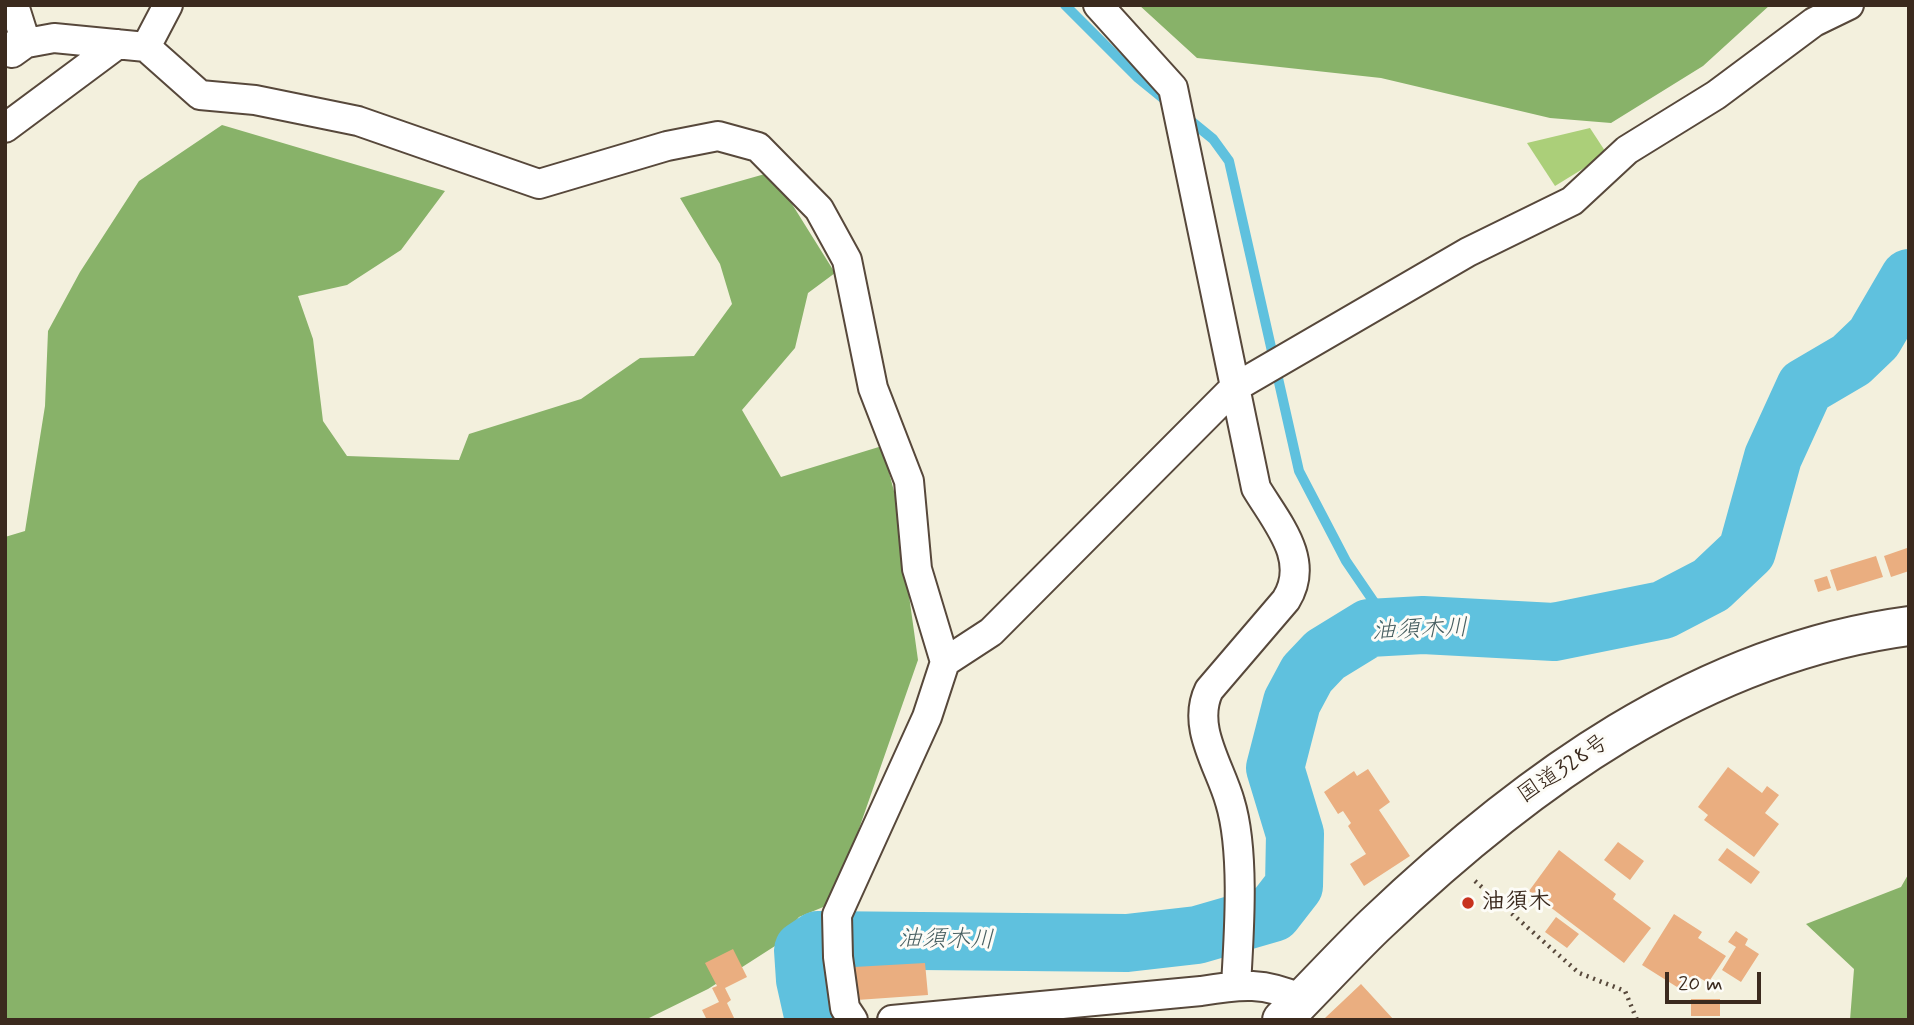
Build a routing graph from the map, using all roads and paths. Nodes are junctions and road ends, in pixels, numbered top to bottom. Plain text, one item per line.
1 (14, 5) edge
2 (168, 5) edge
3 (1098, 5) edge
4 (1849, 5) edge
5 (118, 44) junction
6 (146, 47) junction
7 (12, 49) edge
8 (5, 128) edge
9 (1245, 382) junction
10 (1909, 626) edge
11 (944, 662) junction
12 (1449, 859) junction
13 (1236, 974) junction
14 (1292, 1010) edge
15 (853, 1020) edge
16 (892, 1020) edge
17 (1637, 1020) edge

1 - 7 street
2 - 6 street
3 - 9 street
4 - 9 street
5 - 6 street
5 - 7 street
5 - 8 street
6 - 11 street
9 - 11 street
9 - 13 street
10 - 12 highway, 国道328号
11 - 15 street
12 - 14 highway, 国道328号
12 - 17 path
13 - 14 street
13 - 16 street

